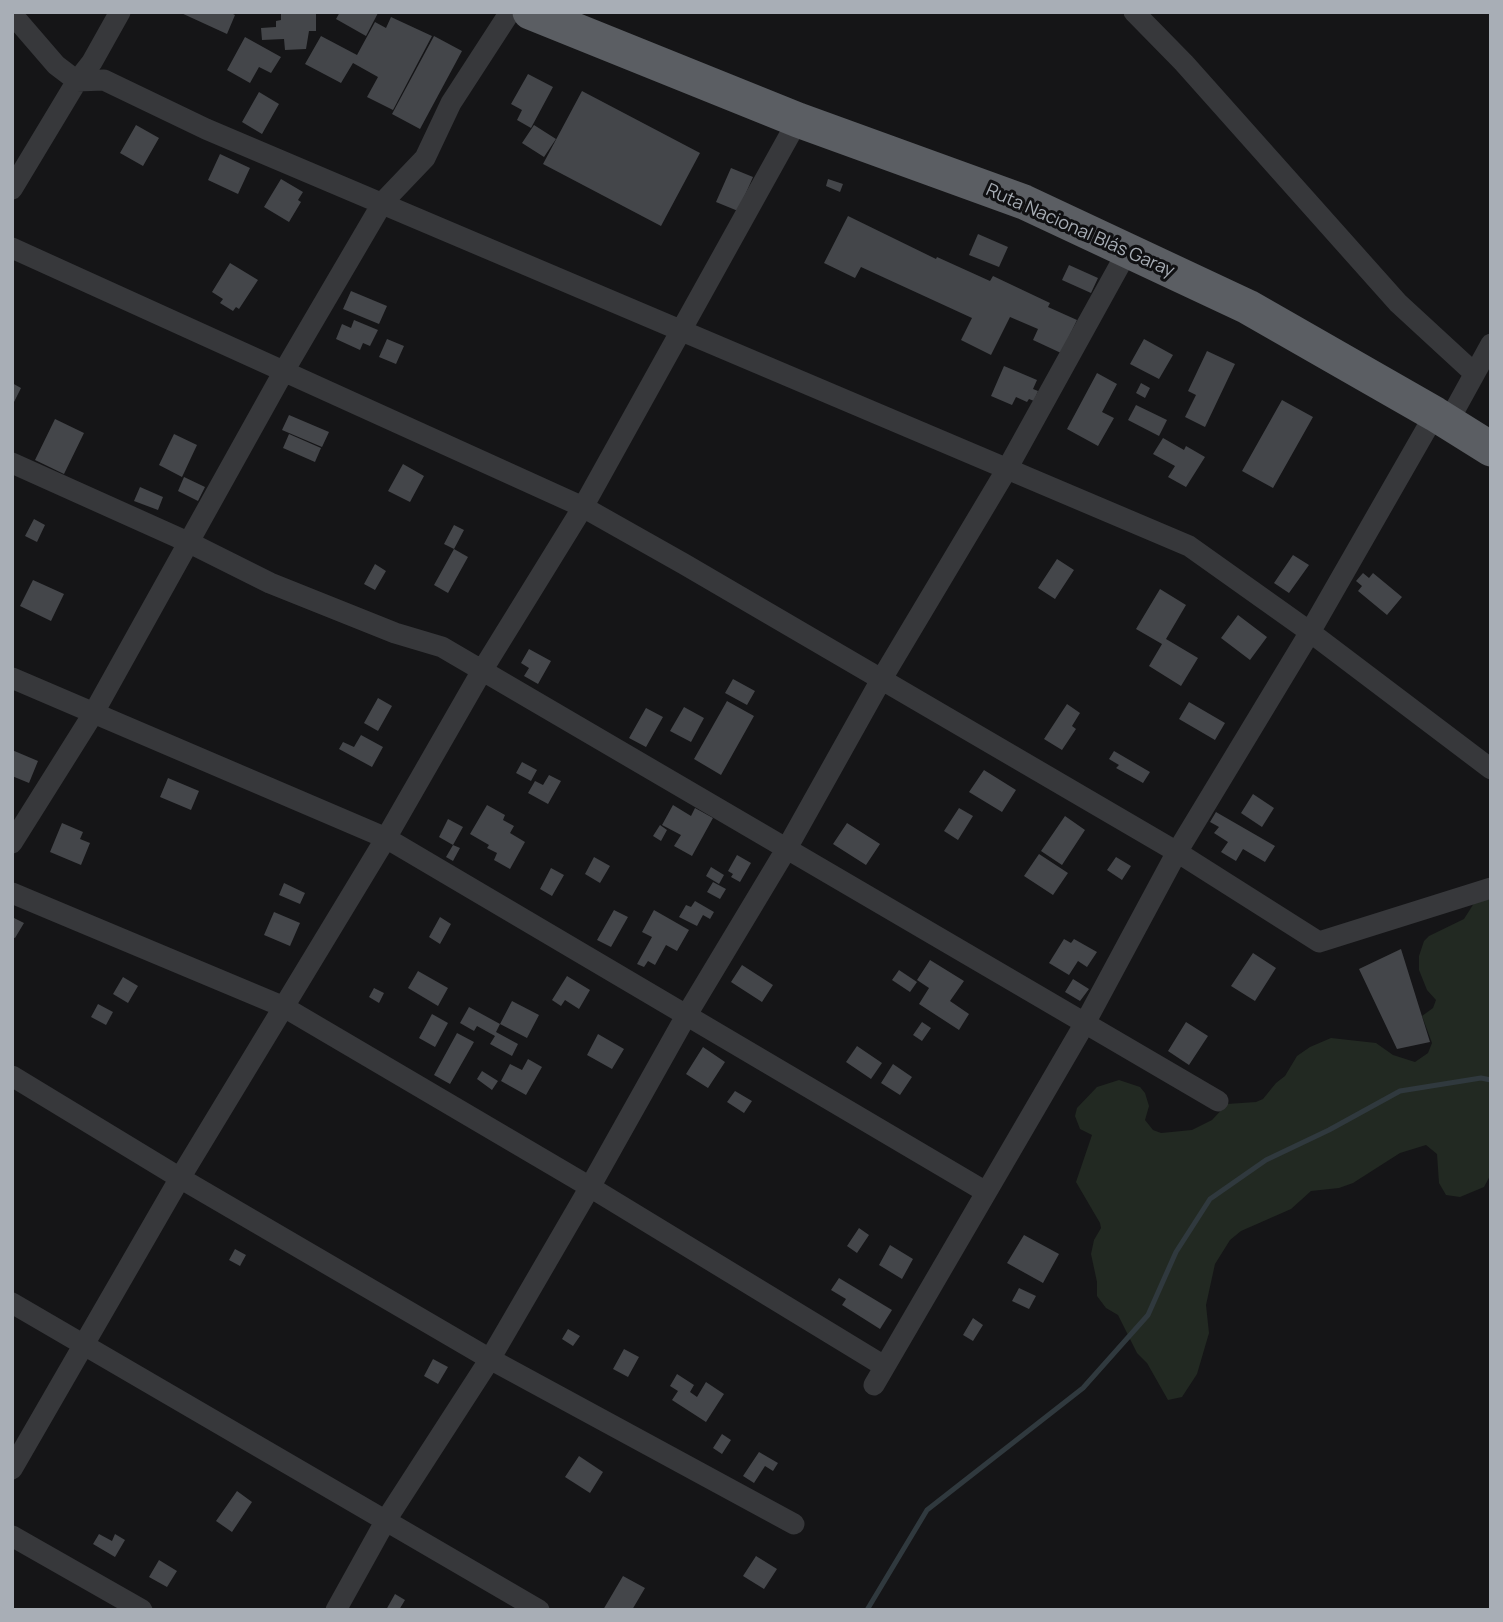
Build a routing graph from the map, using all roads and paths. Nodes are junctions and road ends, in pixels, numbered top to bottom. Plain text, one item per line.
1 (120, 12) edge
2 (510, 12) edge
3 (530, 12) edge
4 (1134, 12) edge
5 (12, 14) edge
6 (77, 80) junction
7 (798, 120) junction
8 (12, 189) edge
9 (383, 202) junction
10 (12, 248) edge
11 (1127, 252) junction
12 (682, 332) junction
13 (1491, 344) edge
14 (284, 371) junction
15 (1475, 373) junction
16 (1441, 418) junction
17 (1491, 449) edge
18 (12, 463) edge
19 (1007, 469) junction
20 (583, 507) junction
21 (190, 543) junction
22 (1310, 632) junction
23 (482, 669) junction
24 (12, 678) edge
25 (881, 680) junction
26 (93, 713) junction
27 (1491, 769) edge
28 (386, 838) junction
29 (12, 843) edge
30 (787, 848) junction
31 (1177, 852) junction
32 (1491, 888) edge
33 (12, 893) edge
34 (284, 1007) junction
35 (686, 1016) junction
36 (1085, 1023) junction
37 (12, 1076) edge
38 (1218, 1101) dead end
39 (180, 1178) junction
40 (590, 1187) junction
41 (986, 1192) junction
42 (12, 1303) edge
43 (85, 1347) junction
44 (489, 1359) junction
45 (12, 1469) edge
46 (386, 1520) junction
47 (794, 1524) dead end
48 (12, 1536) edge
49 (142, 1610) edge
50 (336, 1610) edge
51 (538, 1610) edge

1 - 6 street
2 - 9 street
3 - 7 highway, Ruta Nacional Blás Garay
4 - 15 street
5 - 6 street
6 - 8 street
6 - 9 street
7 - 11 highway, Ruta Nacional Blás Garay
7 - 12 street
9 - 12 street
9 - 14 street
10 - 14 street
11 - 16 highway, Ruta Nacional Blás Garay
11 - 19 street
12 - 19 street
12 - 20 street
13 - 15 street
14 - 20 street
14 - 21 street
15 - 16 street
16 - 17 highway, Ruta Nacional Blás Garay
16 - 22 street
18 - 21 street
19 - 22 street
19 - 25 street
20 - 23 street
20 - 25 street
21 - 23 street
21 - 26 street
22 - 27 street
22 - 31 street
23 - 28 street
23 - 30 street
24 - 26 street
25 - 30 street
25 - 31 street
26 - 28 street
26 - 29 street
28 - 34 street
28 - 35 street
30 - 35 street
30 - 36 street
31 - 32 street
31 - 36 street
33 - 34 street
34 - 39 street
34 - 40 street
35 - 40 street
35 - 41 street
36 - 38 street
36 - 41 street
37 - 39 street
39 - 43 street
39 - 44 street
40 - 41 street
40 - 44 street
42 - 43 street
43 - 45 street
43 - 46 street
44 - 46 street
44 - 47 street
46 - 50 street
46 - 51 street
48 - 49 street

